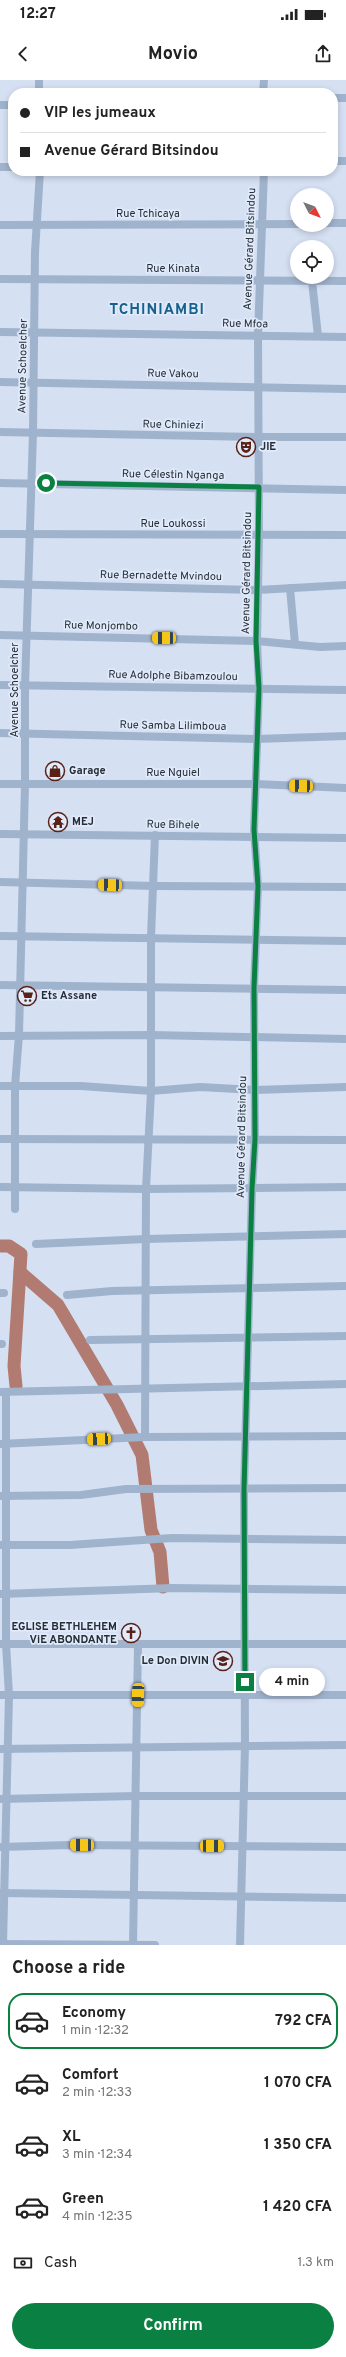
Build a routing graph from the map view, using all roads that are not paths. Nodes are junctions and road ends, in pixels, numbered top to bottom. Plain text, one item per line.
1 (40, 176) edge
2 (264, 176) edge
3 (346, 223) edge
4 (290, 224) edge
5 (334, 224) edge
6 (0, 225) edge
7 (262, 225) junction
8 (36, 226) junction
9 (0, 279) edge
10 (35, 280) junction
11 (261, 280) junction
12 (290, 281) edge
13 (334, 281) edge
14 (346, 281) edge
15 (312, 284) edge
16 (0, 332) edge
17 (34, 333) junction
18 (258, 335) junction
19 (318, 336) junction
20 (346, 337) edge
21 (0, 382) edge
22 (33, 382) junction
23 (259, 387) junction
24 (346, 389) edge
25 (0, 432) edge
26 (33, 433) junction
27 (346, 436) edge
28 (258, 437) junction
29 (0, 482) edge
30 (31, 483) junction
31 (259, 487) junction
32 (346, 490) edge
33 (0, 534) edge
34 (29, 534) junction
35 (259, 535) junction
36 (346, 536) edge
37 (0, 584) edge
38 (28, 584) junction
39 (346, 586) edge
40 (290, 588) junction
41 (258, 590) junction
42 (0, 635) edge
43 (26, 635) junction
44 (256, 641) junction
45 (295, 644) junction
46 (346, 646) edge
47 (0, 685) edge
48 (25, 686) junction
49 (259, 688) junction
50 (346, 690) edge
51 (0, 733) edge
52 (26, 734) junction
53 (346, 736) edge
54 (256, 739) junction
55 (0, 784) edge
56 (25, 784) junction
57 (256, 784) junction
58 (346, 788) edge
59 (0, 834) edge
60 (23, 834) junction
61 (155, 836) junction
62 (255, 836) junction
63 (346, 838) edge
64 (0, 882) edge
65 (22, 883) junction
66 (154, 886) junction
67 (258, 886) junction
68 (346, 887) edge
69 (0, 936) edge
70 (151, 937) junction
71 (21, 938) junction
72 (255, 940) junction
73 (346, 940) edge
74 (0, 985) edge
75 (20, 985) junction
76 (152, 988) junction
77 (254, 988) junction
78 (346, 990) edge
79 (19, 1035) junction
80 (151, 1035) junction
81 (0, 1036) edge
82 (254, 1037) junction
83 (346, 1039) edge
84 (0, 1086) edge
85 (15, 1086) junction
86 (346, 1087) edge
87 (255, 1090) junction
88 (151, 1091) junction
89 (147, 1138) junction
90 (0, 1139) edge
91 (255, 1139) junction
92 (16, 1140) junction
93 (346, 1140) edge
94 (15, 1186) junction
95 (0, 1187) edge
96 (346, 1187) edge
97 (146, 1189) junction
98 (252, 1189) junction
99 (15, 1209) dead end
100 (346, 1234) edge
101 (251, 1237) junction
102 (146, 1239) junction
103 (36, 1244) dead end
104 (346, 1286) edge
105 (250, 1288) junction
106 (145, 1290) junction
107 (67, 1295) dead end
108 (346, 1336) edge
109 (248, 1337) junction
110 (90, 1340) dead end
111 (146, 1340) junction
112 (346, 1384) edge
113 (247, 1386) junction
114 (145, 1389) junction
115 (3, 1392) edge
116 (246, 1436) junction
117 (346, 1436) edge
118 (146, 1437) junction
119 (3, 1444) edge
120 (346, 1488) edge
121 (244, 1490) junction
122 (3, 1496) edge
123 (244, 1539) junction
124 (346, 1540) edge
125 (3, 1546) edge
126 (244, 1590) junction
127 (346, 1590) edge
128 (3, 1594) edge
129 (244, 1643) junction
130 (3, 1644) edge
131 (138, 1644) junction
132 (346, 1644) edge
133 (4, 1695) edge
134 (138, 1695) junction
135 (246, 1695) junction
136 (346, 1695) edge
137 (346, 1745) edge
138 (137, 1746) junction
139 (245, 1746) junction
140 (4, 1749) edge
141 (136, 1796) junction
142 (244, 1796) junction
143 (346, 1796) edge
144 (3, 1799) edge
145 (136, 1846) junction
146 (3, 1847) edge
147 (242, 1847) junction
148 (346, 1847) edge
149 (2, 1893) edge
150 (135, 1894) junction
151 (241, 1896) junction
152 (346, 1898) edge
153 (2, 1944) edge
154 (133, 1944) edge
155 (155, 1945) edge
156 (240, 1945) edge

1 - 8 street, Avenue Schoelcher
2 - 7 street, Avenue Gérard Bitsindou
3 - 5 street
4 - 7 street, Rue Tchicaya
6 - 8 street, Rue Tchicaya
7 - 8 street, Rue Tchicaya
7 - 11 street, Avenue Gérard Bitsindou
8 - 10 street, Avenue Schoelcher
9 - 10 street, Rue Kinata
10 - 11 street, Rue Kinata
10 - 17 street, Avenue Schoelcher
11 - 12 street, Rue Kinata
11 - 18 street, Avenue Gérard Bitsindou
13 - 14 street, Rue Kinata
15 - 19 street
16 - 17 street, Rue Mfoa
17 - 18 street, Rue Mfoa
17 - 22 street, Avenue Schoelcher
18 - 19 street, Rue Mfoa
18 - 23 street, Avenue Gérard Bitsindou
19 - 20 street, Rue Mfoa
21 - 22 street, Rue Vakou
22 - 23 street, Rue Vakou
22 - 26 street, Avenue Schoelcher
23 - 24 street, Rue Vakou
23 - 28 street, Avenue Gérard Bitsindou
25 - 26 street, Rue Chiniezi
26 - 28 street, Rue Chiniezi
26 - 30 street, Avenue Schoelcher
27 - 28 street, Rue Chiniezi
28 - 31 street, Avenue Gérard Bitsindou
29 - 30 street, Rue Célestin Nganga
30 - 31 street, Rue Célestin Nganga
30 - 34 street, Avenue Schoelcher
31 - 32 street, Rue Célestin Nganga
31 - 35 street, Avenue Gérard Bitsindou
33 - 34 street, Rue Loukossi
34 - 35 street, Rue Loukossi
34 - 38 street, Avenue Schoelcher
35 - 36 street, Rue Loukossi
35 - 41 street, Avenue Gérard Bitsindou
37 - 38 street, Rue Bernadette Mvindou
38 - 41 street, Rue Bernadette Mvindou
38 - 43 street, Avenue Schoelcher
39 - 40 street, Rue Bernadette Mvindou
40 - 41 street, Rue Bernadette Mvindou
40 - 45 street
41 - 44 street, Avenue Gérard Bitsindou
42 - 43 street, Rue Monjombo
43 - 44 street, Rue Monjombo
43 - 48 street, Avenue Schoelcher
44 - 45 street, Rue Monjombo
44 - 49 street, Avenue Gérard Bitsindou
45 - 46 street, Rue Monjombo
47 - 48 street, Rue Adolphe Bibamzoulou
48 - 49 street, Rue Adolphe Bibamzoulou
48 - 52 street, Avenue Schoelcher
49 - 50 street, Rue Adolphe Bibamzoulou
49 - 54 street, Avenue Gérard Bitsindou
51 - 52 street, Rue Samba Lilimboua
52 - 54 street, Rue Samba Lilimboua
52 - 56 street, Avenue Schoelcher
53 - 54 street, Rue Samba Lilimboua
54 - 57 street, Avenue Gérard Bitsindou
55 - 56 street, Rue Nguiel
56 - 57 street, Rue Nguiel
56 - 60 street, Avenue Schoelcher
57 - 58 street, Rue Nguiel
57 - 62 street, Avenue Gérard Bitsindou
59 - 60 street, Rue Bihele
60 - 61 street, Rue Bihele
60 - 65 street, Avenue Schoelcher
61 - 62 street, Rue Bihele
61 - 66 street
62 - 63 street, Rue Bihele
62 - 67 street, Avenue Gérard Bitsindou
64 - 65 street
65 - 66 street
65 - 71 street, Avenue Schoelcher
66 - 67 street
66 - 70 street
67 - 68 street
67 - 72 street, Avenue Gérard Bitsindou
69 - 71 street
70 - 71 street
70 - 72 street
70 - 76 street
71 - 75 street, Avenue Schoelcher
72 - 73 street
72 - 77 street, Avenue Gérard Bitsindou
74 - 75 street
75 - 76 street
75 - 79 street, Avenue Schoelcher
76 - 77 street
76 - 80 street
77 - 78 street
77 - 82 street, Avenue Gérard Bitsindou
79 - 80 street
79 - 81 street
79 - 85 street, Avenue Schoelcher
80 - 82 street
80 - 88 street
82 - 83 street
82 - 87 street, Avenue Gérard Bitsindou
84 - 85 street
85 - 88 street
85 - 92 street, Avenue Schoelcher
86 - 87 street
87 - 88 street
87 - 91 street, Avenue Gérard Bitsindou
88 - 89 street
89 - 91 street
89 - 92 street
89 - 97 street
90 - 92 street
91 - 93 street
91 - 98 street, Avenue Gérard Bitsindou
92 - 94 street, Avenue Schoelcher
94 - 95 street
94 - 97 street
94 - 99 street, Avenue Schoelcher
96 - 98 street
97 - 98 street
97 - 102 street
98 - 101 street, Avenue Gérard Bitsindou
100 - 101 street
101 - 102 street
101 - 105 street, Avenue Gérard Bitsindou
102 - 103 street
102 - 106 street
104 - 105 street
105 - 106 street
105 - 109 street, Avenue Gérard Bitsindou
106 - 107 street
106 - 111 street
108 - 109 street
109 - 111 street
109 - 113 street, Avenue Gérard Bitsindou
110 - 111 street
111 - 114 street
112 - 113 street
113 - 114 street
113 - 116 street, Avenue Gérard Bitsindou
114 - 115 street
114 - 118 street
115 - 119 street
116 - 117 street
116 - 118 street
116 - 121 street, Avenue Gérard Bitsindou
118 - 119 street
119 - 122 street
120 - 121 street
121 - 122 street
121 - 123 street, Avenue Gérard Bitsindou
122 - 125 street
123 - 124 street
123 - 125 street
123 - 126 street, Avenue Gérard Bitsindou
125 - 128 street
126 - 127 street
126 - 128 street
126 - 129 street, Avenue Gérard Bitsindou
128 - 130 street
129 - 131 street
129 - 132 street
129 - 135 street, Avenue Gérard Bitsindou
130 - 131 street
130 - 133 street
131 - 134 street
133 - 134 street
133 - 140 street
134 - 135 street
134 - 138 street
135 - 136 street
135 - 139 street, Avenue Gérard Bitsindou
137 - 139 street
138 - 139 street
138 - 140 street
138 - 141 street
139 - 142 street, Avenue Gérard Bitsindou
140 - 144 street
141 - 142 street
141 - 144 street
141 - 145 street
142 - 143 street
142 - 147 street, Avenue Gérard Bitsindou
144 - 146 street
145 - 146 street
145 - 147 street
145 - 150 street
146 - 149 street
147 - 148 street
147 - 151 street, Avenue Gérard Bitsindou
149 - 150 street
149 - 153 street
150 - 151 street
150 - 154 street
151 - 152 street
151 - 156 street, Avenue Gérard Bitsindou
153 - 154 street
154 - 155 street

